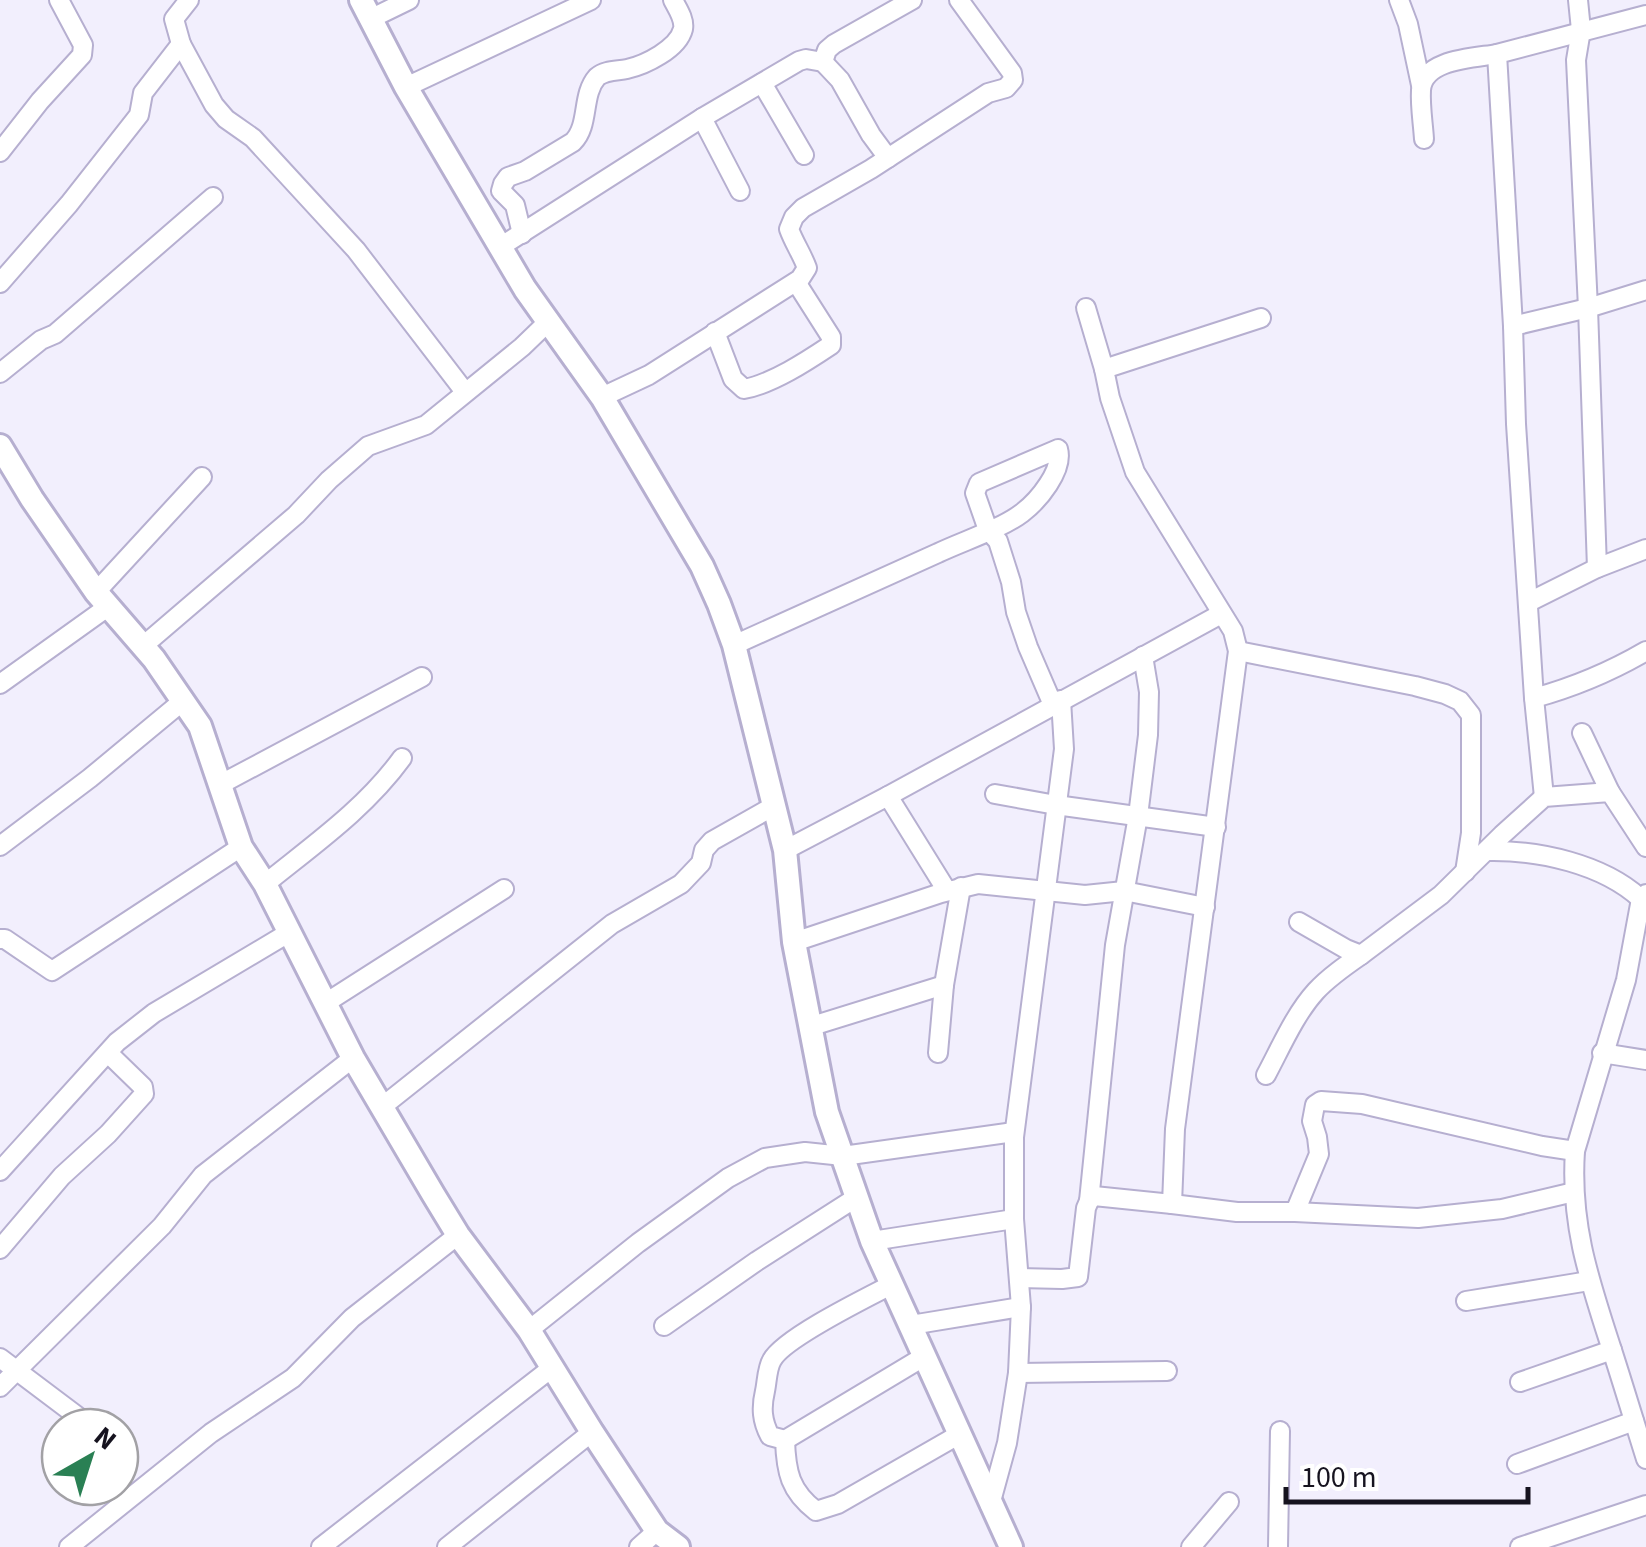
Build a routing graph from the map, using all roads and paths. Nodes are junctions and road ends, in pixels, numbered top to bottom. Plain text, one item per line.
1 (59, 0) edge
2 (189, 0) edge
3 (409, 0) edge
4 (591, 0) edge
5 (672, 0) edge
6 (912, 0) edge
7 (959, 0) edge
8 (1399, 0) edge
9 (1578, 0) edge
10 (366, 10) edge
11 (1646, 14) edge
12 (1581, 30) junction
13 (181, 44) junction
14 (1497, 54) junction
15 (824, 62) junction
16 (762, 84) junction
17 (1421, 85) junction
18 (406, 87) junction
19 (702, 118) junction
20 (1424, 139) dead end
21 (0, 152) edge
22 (804, 155) dead end
23 (888, 158) junction
24 (740, 191) dead end
25 (213, 197) dead end
26 (522, 234) junction
27 (500, 247) junction
28 (796, 282) junction
29 (0, 283) edge
30 (1646, 290) edge
31 (1086, 308) dead end
32 (1588, 308) junction
33 (1261, 318) dead end
34 (549, 322) junction
35 (1513, 326) junction
36 (715, 332) junction
37 (1104, 368) junction
38 (0, 372) edge
39 (465, 392) junction
40 (602, 397) junction
41 (2, 454) edge
42 (202, 477) dead end
43 (988, 530) junction
44 (1646, 550) edge
45 (1597, 568) junction
46 (103, 599) junction
47 (1529, 602) junction
48 (1221, 614) junction
49 (143, 646) junction
50 (734, 646) junction
51 (1238, 651) junction
52 (1646, 651) edge
53 (1143, 656) junction
54 (422, 677) dead end
55 (0, 684) edge
56 (1534, 698) junction
57 (184, 700) junction
58 (1057, 702) junction
59 (1582, 733) dead end
60 (402, 758) dead end
61 (221, 784) junction
62 (1610, 792) junction
63 (995, 794) dead end
64 (888, 796) junction
65 (1544, 797) junction
66 (1056, 805) junction
67 (774, 806) junction
68 (1138, 816) junction
69 (1216, 827) junction
70 (0, 846) edge
71 (241, 847) junction
72 (1646, 847) edge
73 (786, 850) junction
74 (1488, 852) junction
75 (1465, 872) junction
76 (264, 884) junction
77 (504, 889) dead end
78 (954, 889) junction
79 (1044, 891) junction
80 (1124, 891) junction
81 (1644, 896) edge
82 (1205, 907) junction
83 (1299, 922) dead end
84 (290, 932) junction
85 (0, 939) edge
86 (794, 942) junction
87 (1361, 955) junction
88 (944, 986) junction
89 (324, 1004) junction
90 (809, 1026) junction
91 (108, 1052) junction
92 (938, 1053) dead end
93 (1602, 1053) junction
94 (353, 1058) junction
95 (1646, 1060) edge
96 (1266, 1075) dead end
97 (383, 1106) junction
98 (1014, 1132) junction
99 (1574, 1151) junction
100 (843, 1156) junction
101 (0, 1171) edge
102 (1574, 1192) junction
103 (857, 1197) junction
104 (1089, 1201) junction
105 (1172, 1204) junction
106 (1295, 1212) junction
107 (1014, 1220) junction
108 (458, 1235) junction
109 (872, 1242) junction
110 (0, 1249) edge
111 (1020, 1278) junction
112 (1590, 1280) junction
113 (892, 1284) junction
114 (1466, 1301) dead end
115 (1021, 1307) junction
116 (911, 1325) junction
117 (664, 1326) dead end
118 (529, 1330) junction
119 (1612, 1350) junction
120 (926, 1356) junction
121 (0, 1358) edge
122 (554, 1367) junction
123 (16, 1370) junction
124 (1018, 1372) junction
125 (1168, 1372) dead end
126 (1520, 1382) dead end
127 (0, 1387) edge
128 (65, 1407) edge
129 (1634, 1421) junction
130 (1280, 1431) dead end
131 (592, 1432) junction
132 (960, 1434) junction
133 (785, 1440) junction
134 (1646, 1458) edge
135 (1517, 1464) dead end
136 (1229, 1502) dead end
137 (990, 1505) junction
138 (1646, 1505) edge
139 (657, 1530) junction
140 (70, 1547) edge
141 (321, 1547) edge
142 (447, 1547) edge
143 (639, 1547) edge
144 (678, 1547) edge
145 (1010, 1547) edge
146 (1192, 1547) edge
147 (1278, 1547) edge
148 (1520, 1547) edge

1 - 21 street
2 - 13 street
3 - 10 street
4 - 18 street
5 - 26 street
6 - 15 street
7 - 23 street
8 - 17 street
9 - 12 street
10 - 18 street
11 - 12 street
12 - 14 street
12 - 32 street
13 - 29 street
13 - 39 street
14 - 17 street
14 - 35 street
15 - 16 street
15 - 23 street
16 - 19 street
16 - 22 street
17 - 20 street
18 - 27 street
19 - 24 street
19 - 26 street
23 - 28 street
25 - 38 street
26 - 27 street
27 - 34 street
28 - 36 street
28 - 36 street
30 - 32 street
31 - 37 street
32 - 35 street
32 - 45 street
33 - 37 street
34 - 39 street
34 - 40 street
35 - 47 street
36 - 40 street
37 - 48 street
39 - 49 street
40 - 50 street
41 - 46 street
42 - 46 street
43 - 43 street
43 - 50 street
43 - 58 street
44 - 45 street
45 - 47 street
46 - 49 street
46 - 55 street
47 - 56 street
48 - 51 street
48 - 53 street
49 - 57 street
50 - 67 street
51 - 69 street
51 - 75 street
52 - 56 street
53 - 58 street
53 - 68 street
54 - 61 street
56 - 65 street
57 - 61 street
57 - 70 street
58 - 64 street
58 - 66 street
59 - 62 street
60 - 76 street
61 - 71 street
62 - 65 street
62 - 72 street
63 - 66 street
64 - 73 street
64 - 78 street
65 - 74 street
66 - 68 street
66 - 79 street
67 - 73 street
67 - 97 street
68 - 69 street
68 - 80 street
69 - 82 street
71 - 76 street
71 - 85 street
73 - 86 street
74 - 75 street
74 - 81 street
75 - 87 street
76 - 84 street
77 - 89 street
78 - 79 street
78 - 86 street
78 - 88 street
79 - 80 street
79 - 98 street
80 - 82 street
80 - 104 street
81 - 93 street
82 - 105 street
83 - 87 street
84 - 89 street
84 - 91 street
86 - 90 street
87 - 96 street
88 - 90 street
88 - 92 street
89 - 94 street
90 - 100 street
91 - 101 street
91 - 110 street
93 - 95 street
93 - 99 street
94 - 97 street
94 - 123 street
97 - 108 street
98 - 100 street
98 - 107 street
99 - 102 street
99 - 106 street
100 - 103 street
100 - 118 street
102 - 106 street
102 - 112 street
103 - 109 street
103 - 117 street
104 - 105 street
104 - 111 street
105 - 106 street
107 - 109 street
107 - 111 street
108 - 118 street
108 - 140 street
109 - 113 street
111 - 115 street
112 - 114 street
112 - 119 street
113 - 116 street
113 - 133 street
115 - 116 street
115 - 124 street
116 - 120 street
118 - 122 street
119 - 126 street
119 - 129 street
120 - 132 street
120 - 133 street
121 - 123 street
122 - 131 street
122 - 141 street
123 - 127 street
123 - 128 street
124 - 125 street
124 - 137 street
129 - 134 street
129 - 135 street
130 - 147 street
131 - 139 street
131 - 142 street
132 - 133 street
132 - 137 street
136 - 146 street
137 - 145 street
138 - 148 street
139 - 143 street
139 - 144 street

